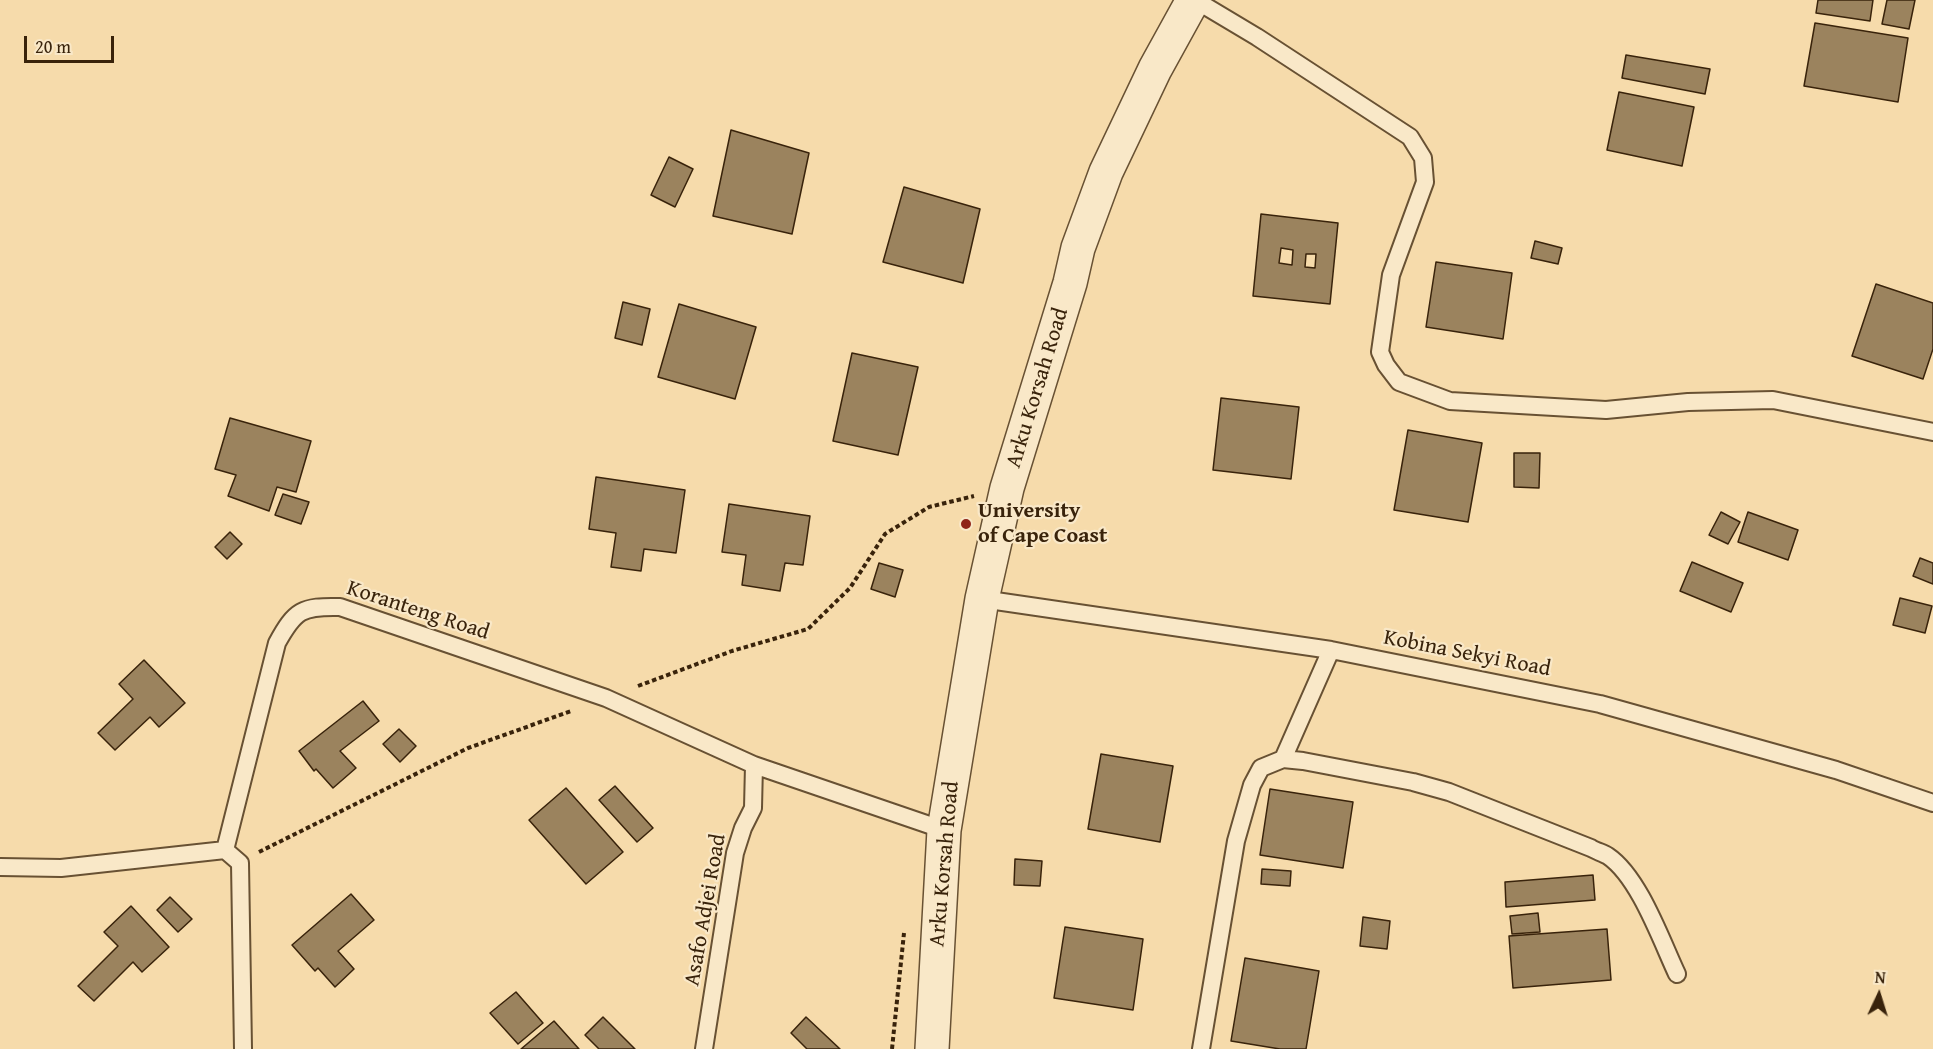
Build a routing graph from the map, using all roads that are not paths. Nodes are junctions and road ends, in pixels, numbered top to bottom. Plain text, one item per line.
1 (1194, 0) edge
2 (1933, 432) edge
3 (982, 599) junction
4 (1331, 650) junction
5 (1283, 759) junction
6 (754, 765) junction
7 (1933, 803) edge
8 (944, 830) junction
9 (225, 850) junction
10 (0, 867) edge
11 (1677, 974) dead end
12 (243, 1049) edge
13 (704, 1049) edge
14 (932, 1049) edge
15 (1201, 1049) edge

1 - 2 lane
1 - 3 street, Arku Korsah Road
3 - 4 lane, Kobina Sekyi Road
3 - 8 street, Arku Korsah Road
4 - 5 lane
4 - 7 lane, Kobina Sekyi Road
5 - 11 lane
5 - 15 lane
6 - 8 lane
6 - 9 lane, Koranteng Road
6 - 13 lane, Asafo Adjei Road
8 - 14 street, Arku Korsah Road
9 - 10 lane
9 - 12 lane

